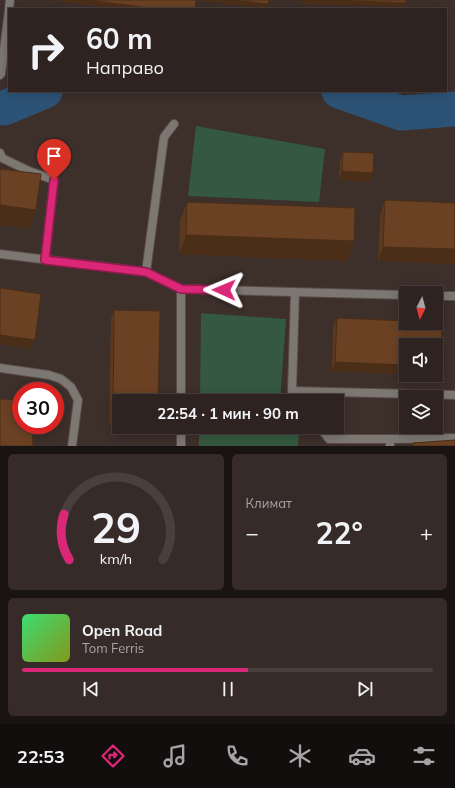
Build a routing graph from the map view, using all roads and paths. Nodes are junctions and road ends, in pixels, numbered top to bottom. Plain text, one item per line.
1 (8, 18) edge
2 (0, 75) edge
3 (174, 124) dead end
4 (0, 153) edge
5 (0, 254) edge
6 (45, 260) junction
7 (146, 272) junction
8 (181, 289) junction
9 (295, 292) junction
10 (399, 295) edge
11 (443, 296) edge
12 (455, 296) edge
13 (0, 368) edge
14 (292, 391) junction
15 (181, 394) edge
16 (294, 394) edge
17 (455, 394) edge
18 (181, 434) edge
19 (325, 434) edge
20 (455, 438) edge
21 (390, 442) edge
22 (72, 446) edge
23 (181, 446) edge

1 - 2 street
3 - 7 street
4 - 6 street
5 - 6 street
6 - 7 street
7 - 8 street
8 - 9 street
8 - 15 street
9 - 10 street
9 - 14 street
11 - 12 street
13 - 22 street
14 - 16 street
14 - 17 street
18 - 23 street
19 - 21 street
20 - 21 street

